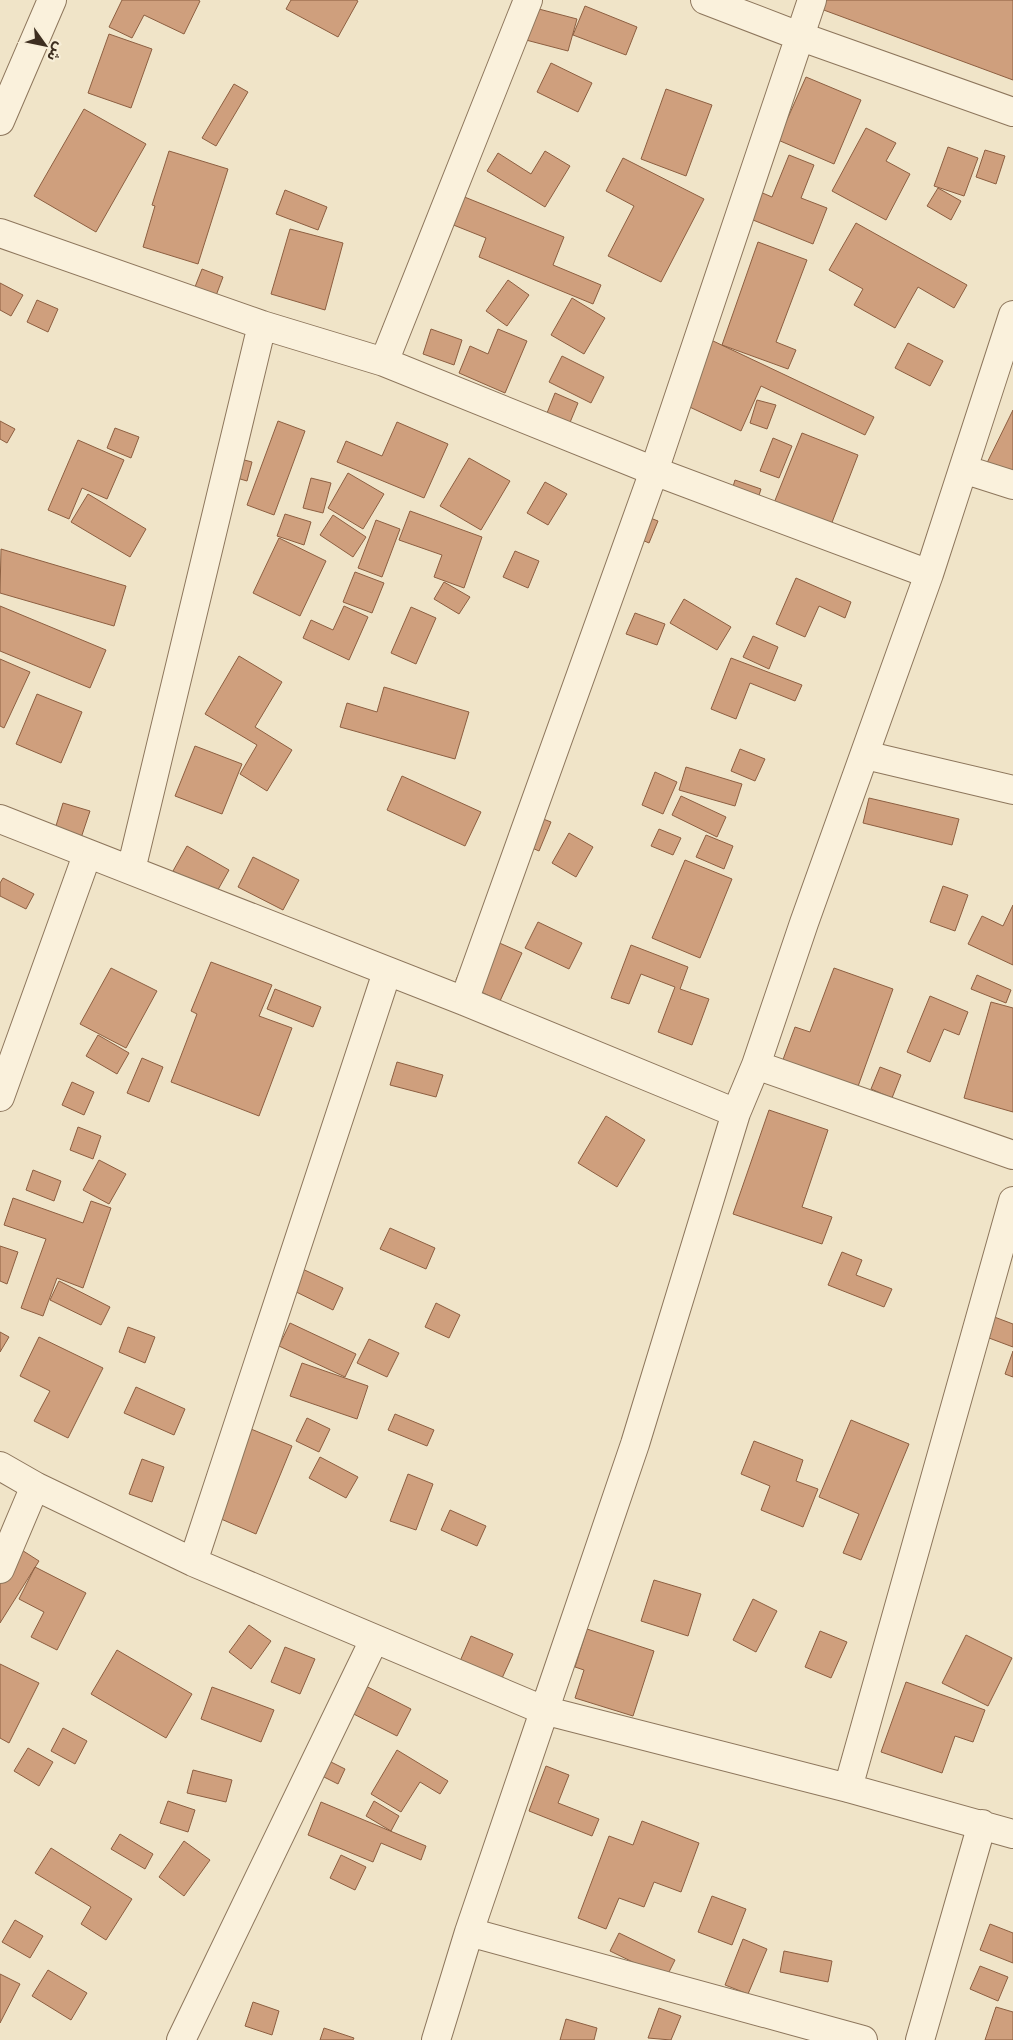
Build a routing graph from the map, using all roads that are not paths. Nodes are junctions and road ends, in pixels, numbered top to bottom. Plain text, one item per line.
1 (52, 0) edge
2 (528, 0) edge
3 (705, 0) edge
4 (812, 0) edge
5 (798, 36) junction
6 (1013, 112) edge
7 (0, 121) edge
8 (0, 234) edge
9 (1013, 314) edge
10 (262, 325) junction
11 (384, 362) junction
12 (963, 470) junction
13 (654, 471) junction
14 (1013, 485) edge
15 (929, 574) junction
16 (865, 755) junction
17 (1013, 790) edge
18 (0, 819) edge
19 (88, 855) junction
20 (131, 870) junction
21 (387, 972) junction
22 (464, 1001) junction
23 (756, 1066) junction
24 (0, 1097) edge
25 (736, 1113) junction
26 (1013, 1155) edge
27 (1013, 1201) edge
28 (0, 1466) edge
29 (35, 1486) junction
30 (194, 1562) junction
31 (0, 1569) edge
32 (374, 1640) junction
33 (543, 1710) junction
34 (848, 1788) junction
35 (982, 1824) junction
36 (1013, 1834) edge
37 (469, 1932) junction
38 (181, 2040) edge
39 (436, 2040) edge
40 (863, 2040) edge
41 (920, 2040) edge

1 - 7 street
2 - 11 street
3 - 5 street
4 - 5 street
5 - 6 street
5 - 13 street
8 - 10 street
9 - 12 street
10 - 11 street
10 - 20 street
11 - 13 street
12 - 14 street
12 - 15 street
13 - 15 street
13 - 22 street
15 - 16 street
16 - 17 street
16 - 23 street
18 - 19 street
19 - 20 street
19 - 24 street
20 - 21 street
21 - 22 street
21 - 30 street
22 - 25 street
23 - 25 street
23 - 26 street
25 - 33 street
27 - 34 street
28 - 29 street
29 - 30 street
29 - 31 street
30 - 32 street
32 - 33 street
32 - 38 street
33 - 34 street
33 - 37 street
34 - 35 street
35 - 36 street
35 - 41 street
37 - 39 street
37 - 40 street

